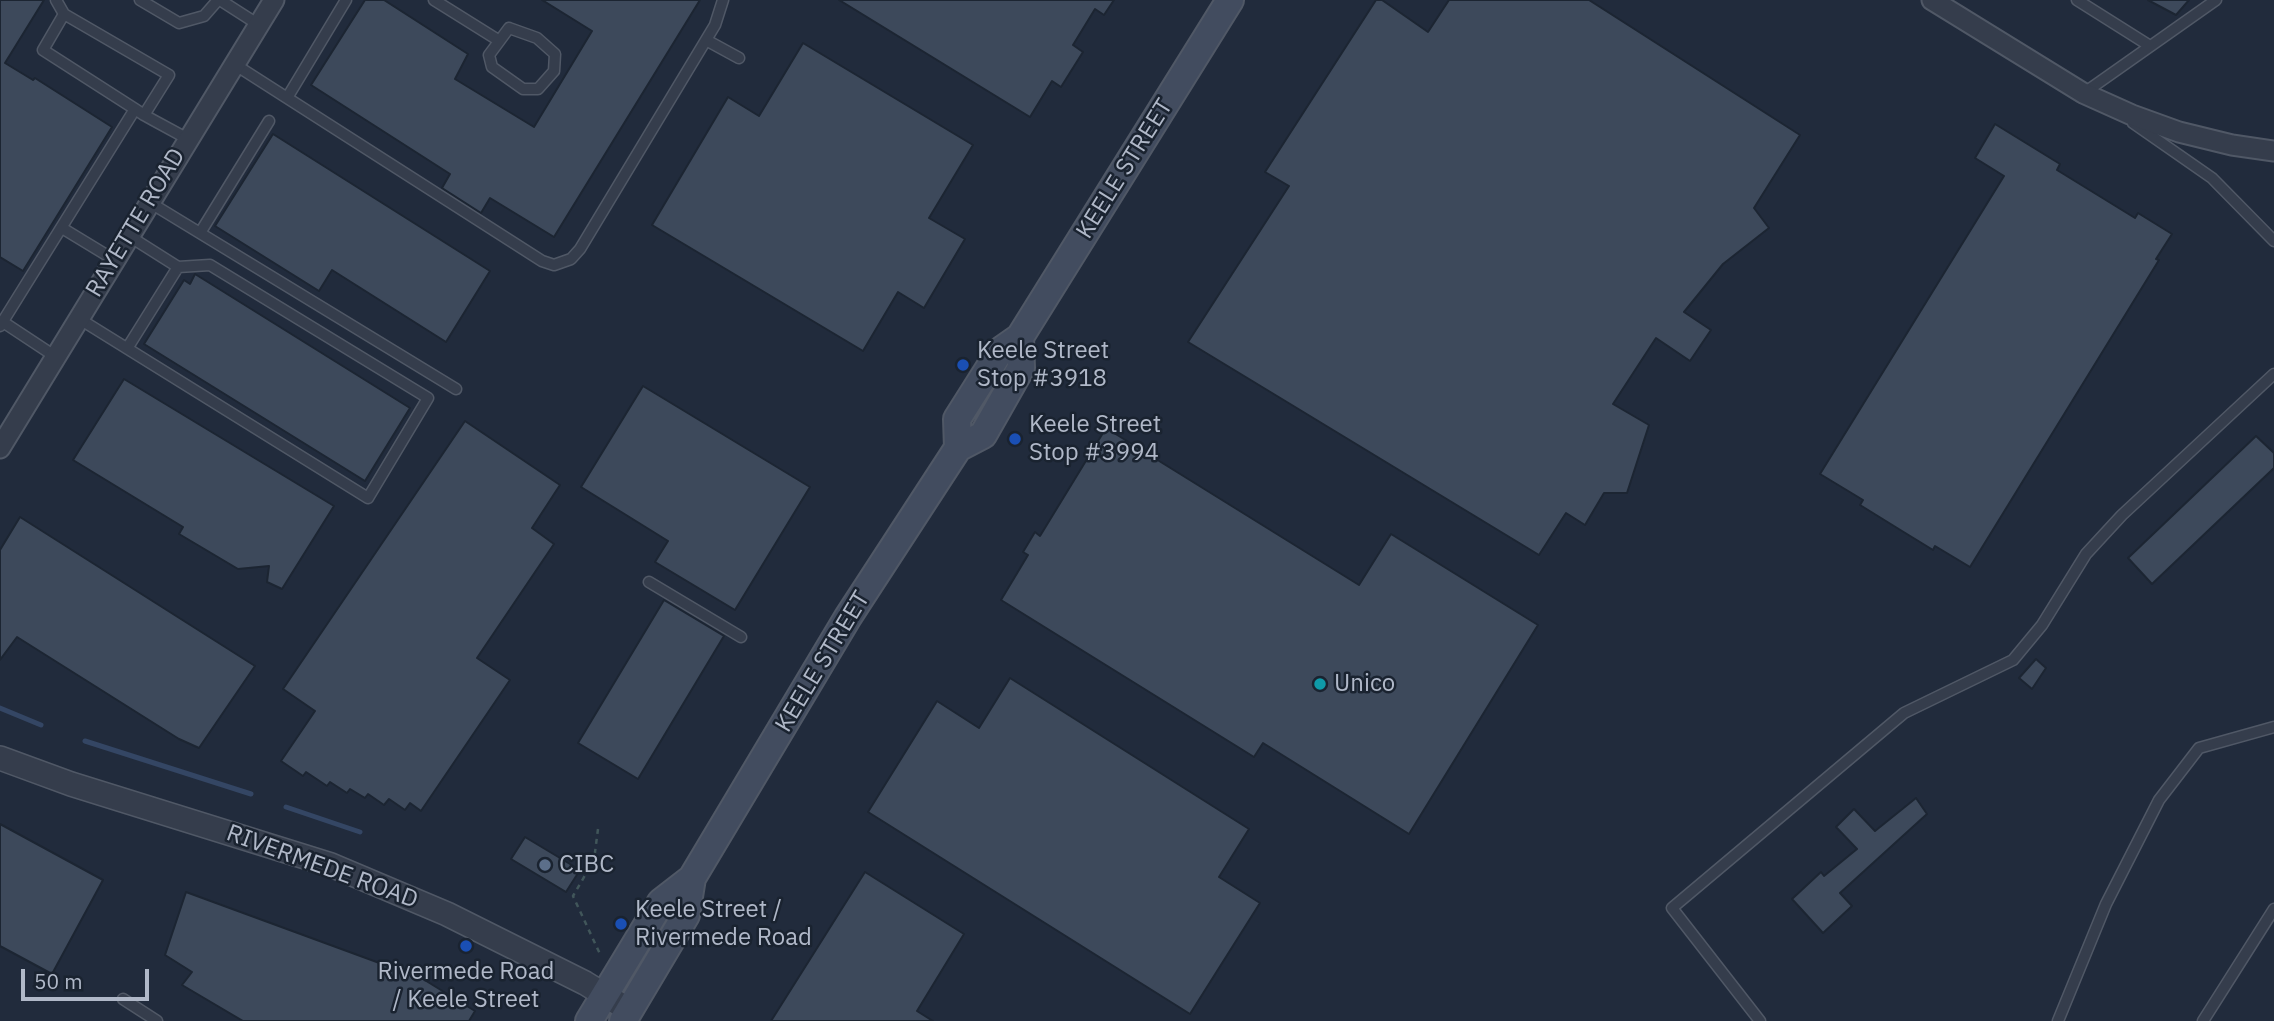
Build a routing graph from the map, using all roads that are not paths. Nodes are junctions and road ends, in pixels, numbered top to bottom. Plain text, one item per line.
1 (56, 0) edge
2 (140, 0) edge
3 (219, 0) edge
4 (274, 0) edge
5 (346, 0) edge
6 (434, 0) edge
7 (723, 0) edge
8 (1230, 0) edge
9 (1932, 0) edge
10 (2077, 0) edge
11 (2216, 0) edge
12 (64, 14) junction
13 (259, 25) junction
14 (498, 40) junction
15 (706, 40) junction
16 (2150, 46) junction
17 (739, 58) dead end
18 (234, 64) junction
19 (2083, 93) junction
20 (287, 97) junction
21 (140, 112) junction
22 (269, 121) dead end
23 (188, 139) junction
24 (2274, 151) edge
25 (149, 202) junction
26 (62, 228) junction
27 (200, 233) junction
28 (129, 236) junction
29 (2274, 241) edge
30 (113, 259) junction
31 (178, 267) junction
32 (78, 318) junction
33 (1, 324) edge
34 (128, 347) junction
35 (56, 357) junction
36 (2274, 374) edge
37 (456, 389) dead end
38 (0, 448) edge
39 (649, 582) dead end
40 (741, 637) dead end
41 (2274, 727) edge
42 (0, 758) edge
43 (692, 878) junction
44 (2274, 909) edge
45 (606, 995) junction
46 (122, 999) dead end
47 (629, 1015) edge
48 (157, 1021) edge
49 (589, 1021) edge
50 (1760, 1021) edge
51 (2058, 1021) edge
52 (2203, 1021) edge

1 - 12 lane
2 - 3 lane
3 - 13 lane
4 - 13 street, RAYETTE ROAD
5 - 20 lane
6 - 14 lane
7 - 15 lane
8 - 43 main road, KEELE STREET
9 - 19 street
10 - 16 lane
11 - 16 lane
12 - 21 lane
12 - 21 lane
13 - 18 street, RAYETTE ROAD
14 - 14 lane
15 - 17 lane
15 - 20 lane
16 - 19 lane
18 - 20 lane
18 - 23 street, RAYETTE ROAD
19 - 24 street
19 - 29 lane
21 - 23 lane
21 - 26 lane
22 - 27 lane
23 - 25 street, RAYETTE ROAD
25 - 27 lane
25 - 28 street, RAYETTE ROAD
26 - 30 lane
26 - 33 lane
27 - 37 lane
28 - 30 street, RAYETTE ROAD
28 - 31 lane
30 - 32 street, RAYETTE ROAD
31 - 34 lane
31 - 34 lane
32 - 34 lane
32 - 35 street, RAYETTE ROAD
33 - 35 lane
35 - 38 street, RAYETTE ROAD
36 - 50 lane
39 - 40 lane
41 - 51 lane
42 - 45 street, RIVERMEDE ROAD
43 - 45 main road, KEELE STREET
43 - 47 main road, KEELE STREET
44 - 52 lane
45 - 47 street, RIVERMEDE ROAD
45 - 49 main road, KEELE STREET
46 - 48 lane

